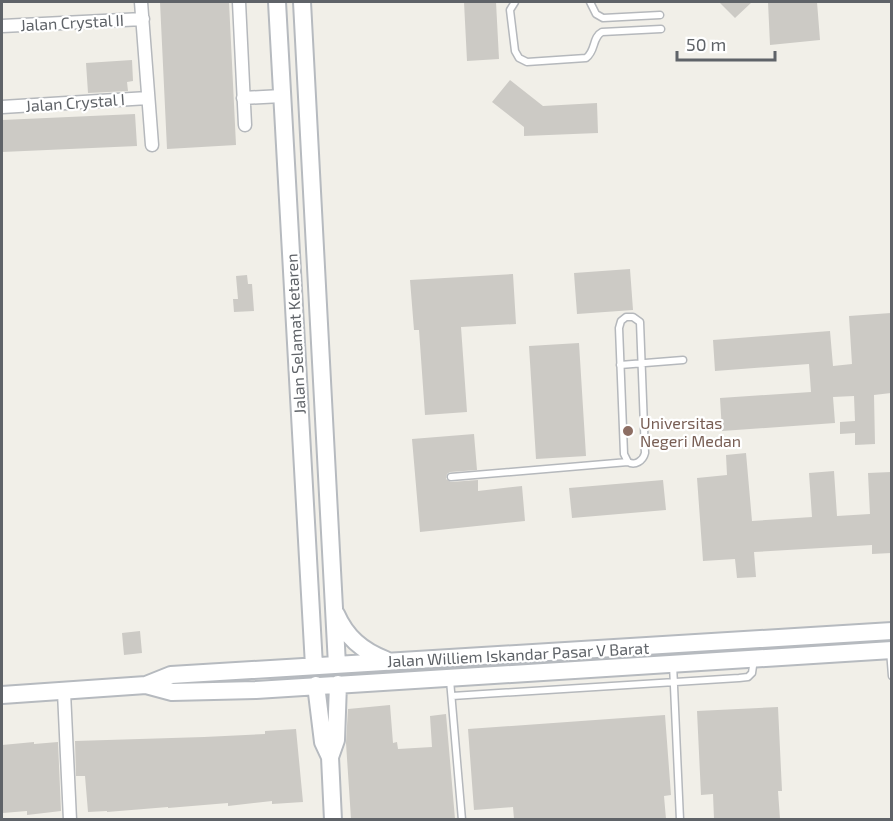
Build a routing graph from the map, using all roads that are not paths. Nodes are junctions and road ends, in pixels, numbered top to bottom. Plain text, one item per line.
1 (141, 2) edge
2 (239, 2) edge
3 (277, 2) edge
4 (302, 2) edge
5 (515, 2) edge
6 (590, 2) edge
7 (660, 15) dead end
8 (143, 19) junction
9 (303, 23) junction
10 (278, 24) junction
11 (2, 26) edge
12 (661, 29) dead end
13 (282, 96) junction
14 (148, 98) junction
15 (243, 98) junction
16 (2, 107) edge
17 (245, 125) dead end
18 (152, 145) dead end
19 (683, 360) dead end
20 (643, 364) junction
21 (620, 365) junction
22 (324, 426) junction
23 (301, 428) junction
24 (628, 462) junction
25 (451, 477) dead end
26 (334, 611) junction
27 (891, 631) edge
28 (672, 645) junction
29 (891, 650) edge
30 (754, 658) junction
31 (391, 661) junction
32 (673, 663) junction
33 (337, 665) junction
34 (314, 666) junction
35 (891, 676) edge
36 (450, 677) junction
37 (674, 683) junction
38 (338, 684) junction
39 (146, 685) junction
40 (316, 685) junction
41 (64, 692) junction
42 (2, 695) edge
43 (452, 696) junction
44 (330, 756) junction
45 (70, 819) edge
46 (333, 819) edge
47 (462, 819) edge
48 (680, 819) edge

1 - 8 street
2 - 15 street
3 - 10 street, Jalan Selamat Ketaren
4 - 9 street, Jalan Selamat Ketaren
5 - 12 lane
6 - 7 lane
8 - 11 street, Jalan Crystal II
8 - 14 street
9 - 10 street
9 - 22 street, Jalan Selamat Ketaren
10 - 13 street, Jalan Selamat Ketaren
13 - 15 street
13 - 23 street, Jalan Selamat Ketaren
14 - 16 street, Jalan Crystal I
14 - 18 street
15 - 17 street
19 - 20 lane
20 - 21 lane
20 - 21 lane
20 - 24 lane
21 - 24 lane
22 - 23 street
22 - 26 street, Jalan Selamat Ketaren
23 - 34 street, Jalan Selamat Ketaren
24 - 25 lane
26 - 31 street
26 - 33 street, Jalan Selamat Ketaren
27 - 28 street, Jalan Williem Iskandar Pasar V Barat
28 - 31 street, Jalan Williem Iskandar Pasar V Barat
28 - 32 street
29 - 30 street, Jalan Williem Iskandar Pasar V Barat
29 - 35 lane
30 - 32 street, Jalan Williem Iskandar Pasar V Barat
30 - 37 lane
31 - 33 street, Jalan Williem Iskandar Pasar V Barat
32 - 36 street, Jalan Williem Iskandar Pasar V Barat
32 - 37 lane
33 - 34 street, Jalan Williem Iskandar Pasar V Barat
34 - 39 street, Jalan Williem Iskandar Pasar V Barat
36 - 38 street, Jalan Williem Iskandar Pasar V Barat
36 - 43 lane
37 - 43 lane
37 - 48 lane
38 - 40 street, Jalan Williem Iskandar Pasar V Barat
38 - 44 street
39 - 40 street, Jalan Williem Iskandar Pasar V Barat
39 - 41 street, Jalan Williem Iskandar Pasar V Barat
40 - 44 street
41 - 42 street, Jalan Williem Iskandar Pasar V Barat
41 - 45 street
43 - 47 lane
44 - 46 street

